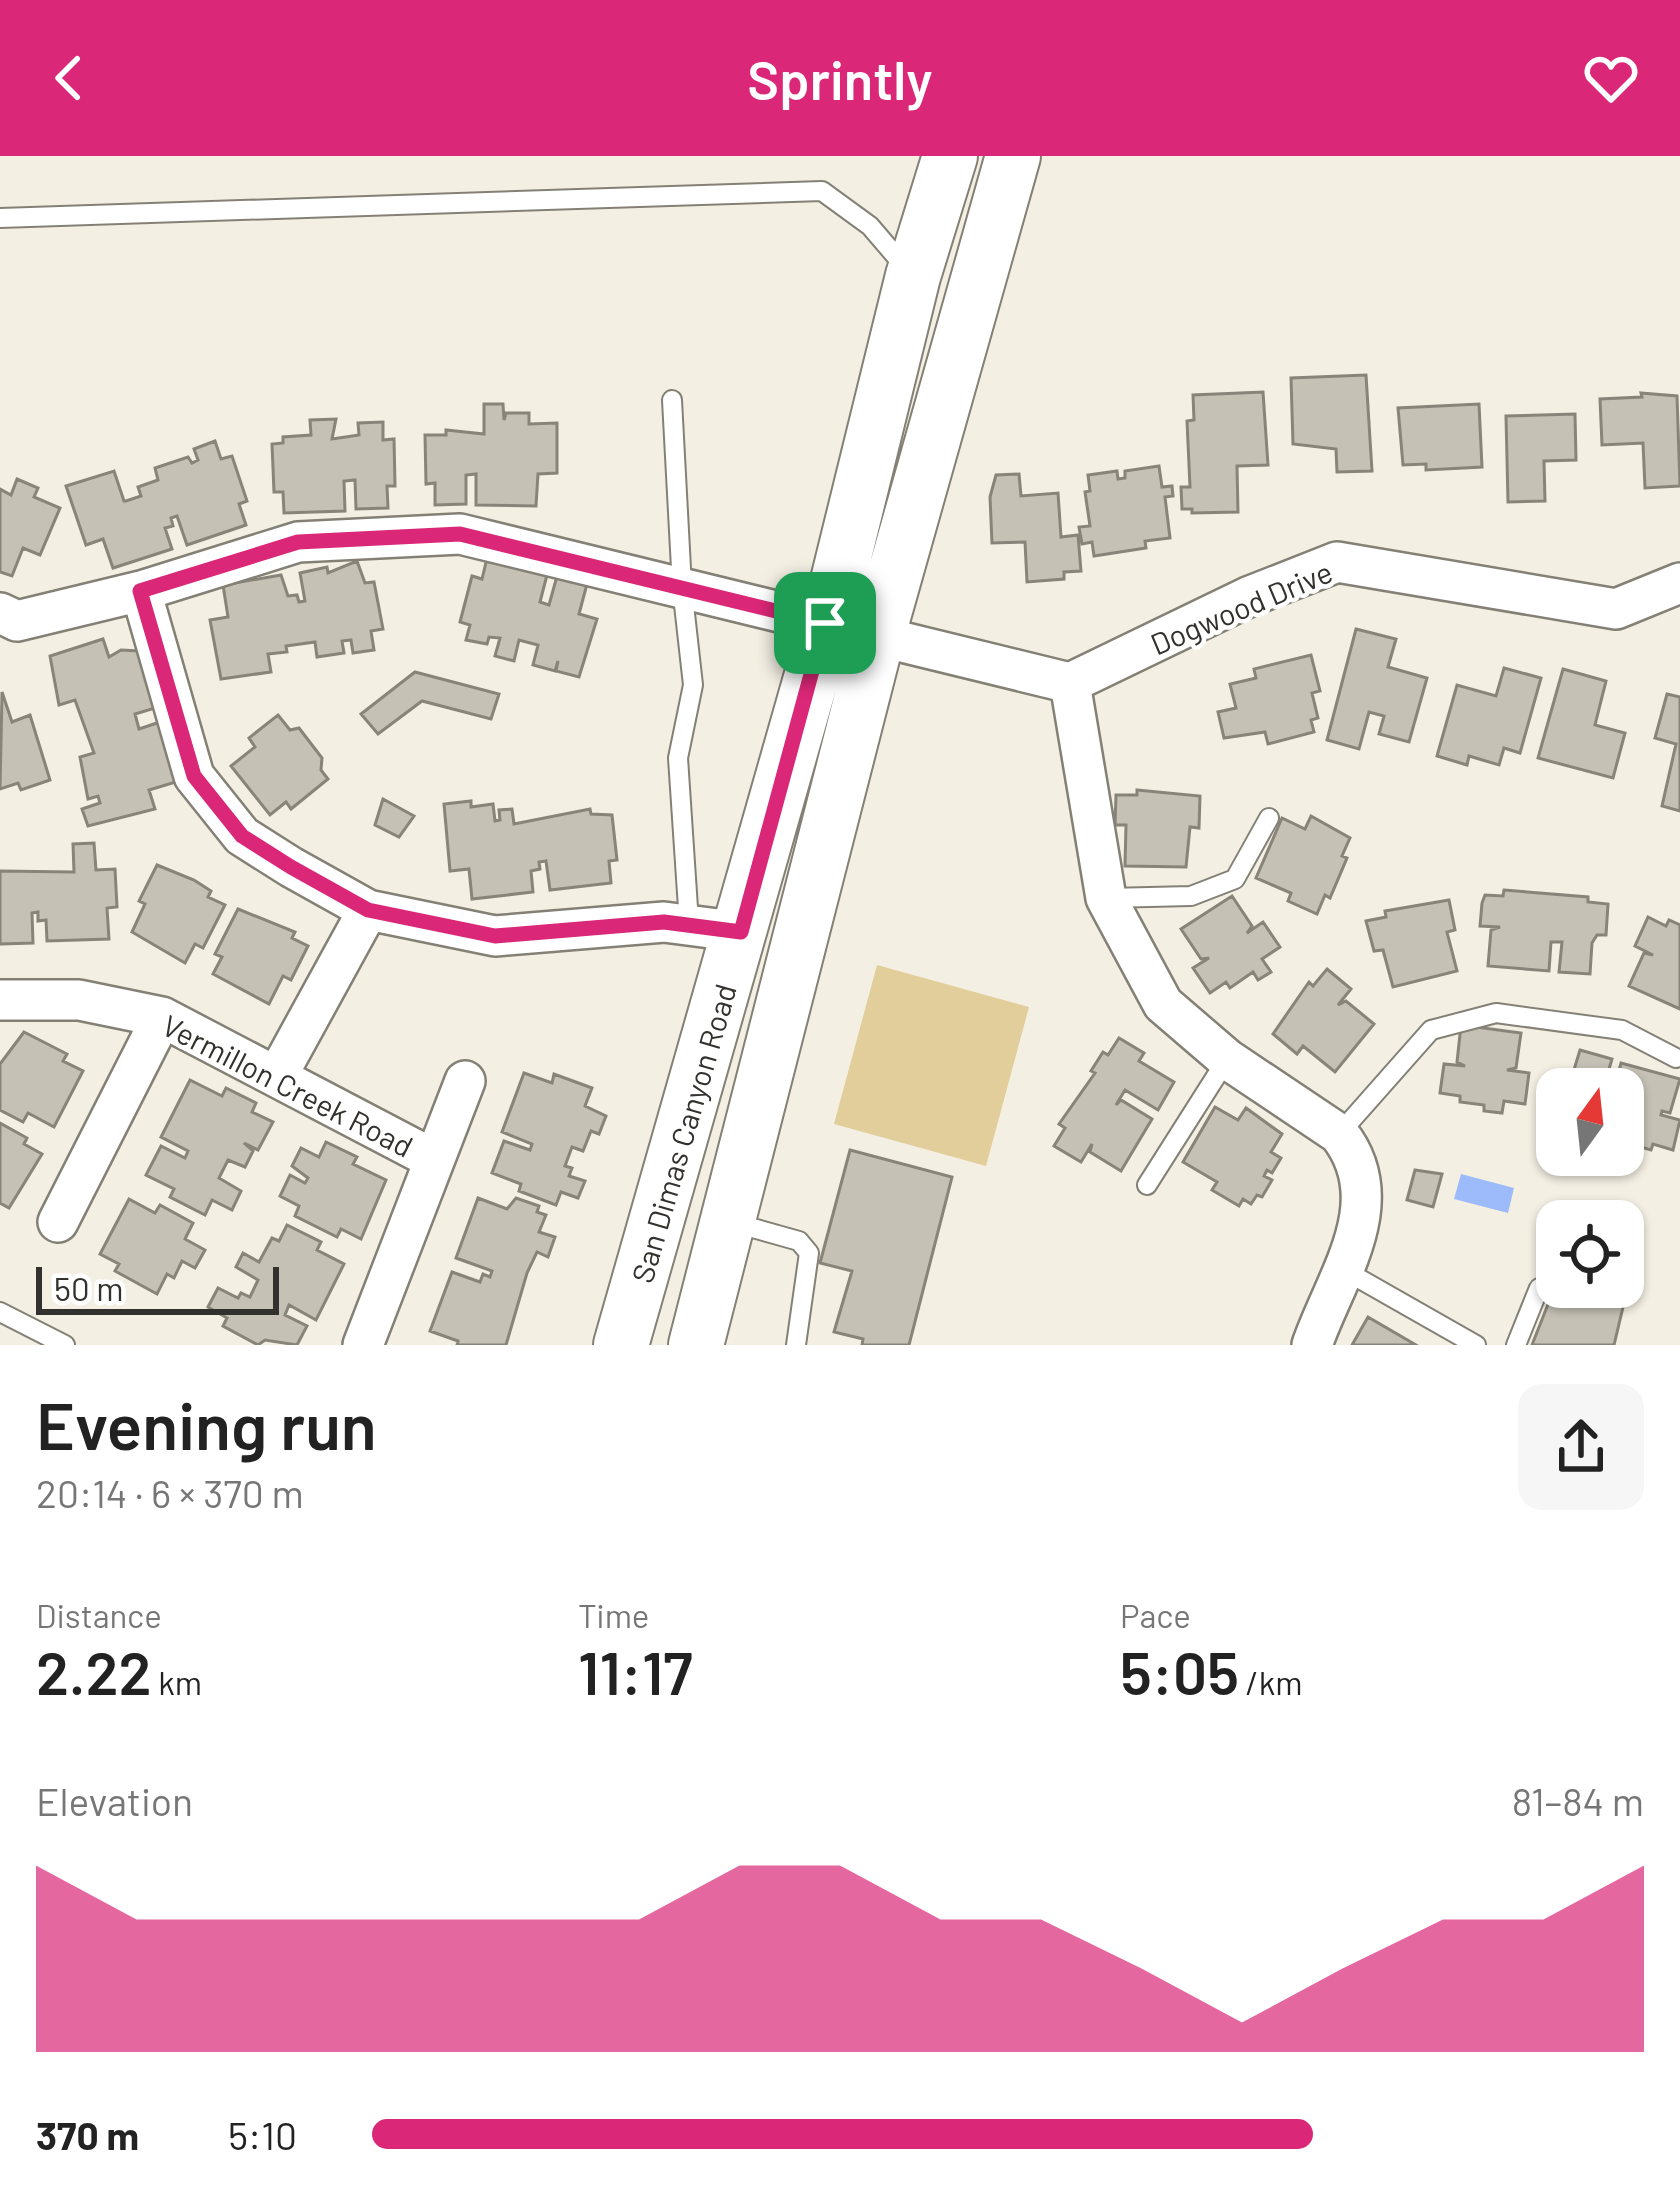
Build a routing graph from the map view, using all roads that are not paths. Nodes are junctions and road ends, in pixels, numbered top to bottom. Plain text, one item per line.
1 (950, 156) edge
2 (1012, 156) edge
3 (0, 218) edge
4 (913, 276) junction
5 (672, 400) dead end
6 (1680, 583) edge
7 (682, 587) junction
8 (140, 591) junction
9 (825, 623) junction
10 (6, 625) edge
11 (877, 638) junction
12 (1070, 683) junction
13 (1269, 818) dead end
14 (1106, 898) junction
15 (368, 910) junction
16 (715, 927) junction
17 (0, 1000) edge
18 (162, 1017) junction
19 (1676, 1058) dead end
20 (1227, 1059) junction
21 (277, 1076) junction
22 (465, 1081) dead end
23 (1340, 1135) junction
24 (433, 1159) junction
25 (1147, 1185) dead end
26 (727, 1221) junction
27 (58, 1222) dead end
28 (1344, 1270) junction
29 (1536, 1295) edge
30 (0, 1312) edge
31 (65, 1345) edge
32 (363, 1345) edge
33 (621, 1345) edge
34 (696, 1345) edge
35 (796, 1345) edge
36 (1312, 1345) edge
37 (1476, 1345) edge
38 (1516, 1345) edge

1 - 4 street, San Dimas Canyon Road
2 - 11 street, San Dimas Canyon Road
3 - 4 lane
4 - 9 street, San Dimas Canyon Road
5 - 7 lane
6 - 12 street, Dogwood Drive
7 - 8 street
7 - 9 street
7 - 16 lane
8 - 10 street
8 - 15 street
9 - 11 street
9 - 16 street, San Dimas Canyon Road
11 - 12 street
11 - 26 street, San Dimas Canyon Road
12 - 14 street
13 - 14 lane
14 - 20 street
15 - 16 street
15 - 21 street
16 - 33 street, San Dimas Canyon Road
17 - 18 street, Vermillon Creek Road
18 - 21 street, Vermillon Creek Road
18 - 27 street
19 - 23 lane
20 - 23 street
20 - 25 lane
21 - 24 street, Vermillon Creek Road
22 - 24 street
23 - 28 street
24 - 32 street
26 - 34 street, San Dimas Canyon Road
26 - 35 lane
28 - 36 street
28 - 37 lane
29 - 38 lane
30 - 31 lane

